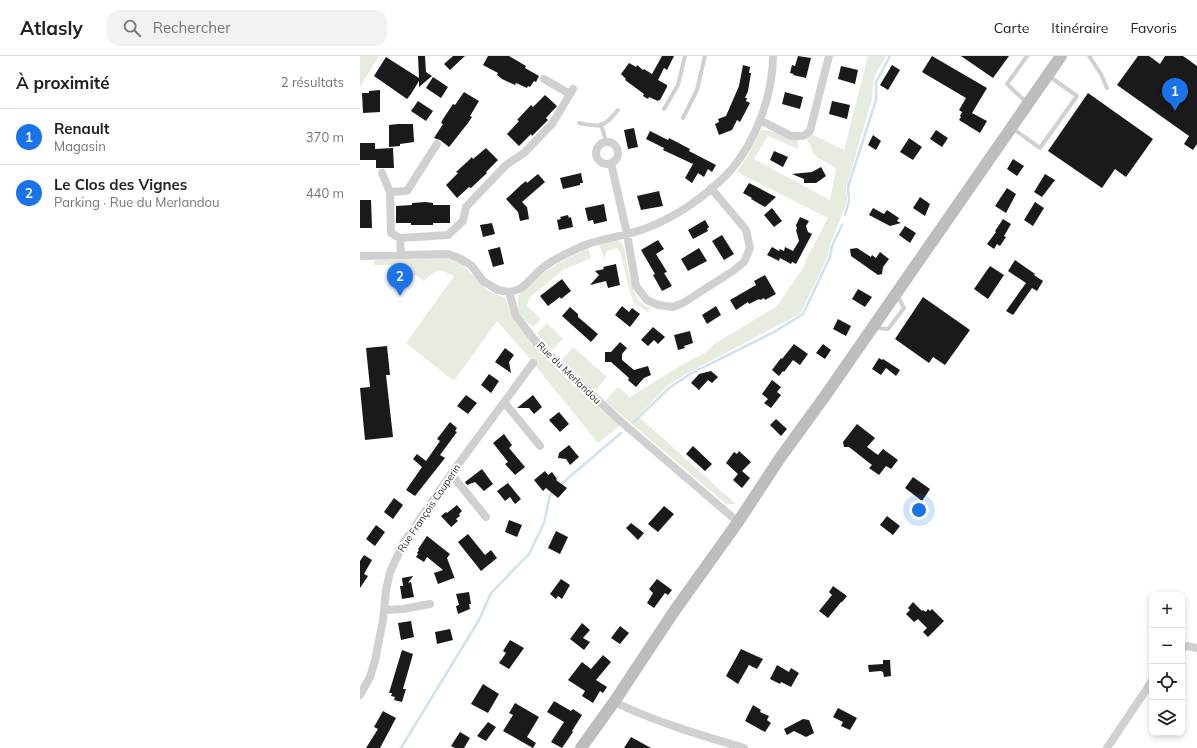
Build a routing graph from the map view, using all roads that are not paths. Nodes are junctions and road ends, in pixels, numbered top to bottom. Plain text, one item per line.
1 (685, 56) edge
2 (705, 56) edge
3 (773, 56) edge
4 (829, 56) edge
5 (1027, 56) edge
6 (1062, 56) edge
7 (1088, 56) edge
8 (1048, 76) junction
9 (544, 79) dead end
10 (1107, 88) dead end
11 (1028, 103) junction
12 (664, 108) dead end
13 (618, 110) dead end
14 (684, 118) dead end
15 (760, 120) junction
16 (579, 123) dead end
17 (601, 124) junction
18 (1012, 128) junction
19 (606, 142) junction
20 (437, 144) dead end
21 (611, 163) junction
22 (382, 173) dead end
23 (711, 188) junction
24 (390, 192) junction
25 (627, 234) junction
26 (400, 238) junction
27 (401, 255) junction
28 (360, 256) edge
29 (509, 292) junction
30 (533, 363) dead end
31 (504, 402) junction
32 (540, 446) dead end
33 (451, 474) junction
34 (486, 517) dead end
35 (738, 522) junction
36 (430, 604) dead end
37 (385, 610) junction
38 (1185, 647) edge
39 (1197, 648) edge
40 (1149, 685) edge
41 (360, 695) edge
42 (614, 702) junction
43 (580, 748) edge
44 (744, 748) edge
45 (1107, 748) edge

1 - 12 lane
2 - 14 lane
3 - 15 street
4 - 15 street
5 - 11 lane
6 - 8 main road
7 - 10 lane
8 - 11 main road
8 - 18 lane
9 - 26 street
11 - 18 main road
13 - 17 lane
15 - 23 street
16 - 17 lane
17 - 19 lane
18 - 35 main road
19 - 21 street
19 - 21 street
20 - 24 street
21 - 25 street
22 - 24 street
23 - 25 street
23 - 25 street
24 - 26 street
25 - 29 street
26 - 27 street
27 - 28 street
27 - 29 street
29 - 35 street, Rue du Merlandou
30 - 31 street, Rue François Couperin
31 - 32 street
31 - 33 street, Rue François Couperin
33 - 34 street
33 - 37 street, Rue François Couperin
35 - 42 main road
36 - 37 street
37 - 41 street, Rue François Couperin
38 - 39 street
40 - 45 street
42 - 43 main road
42 - 44 street

